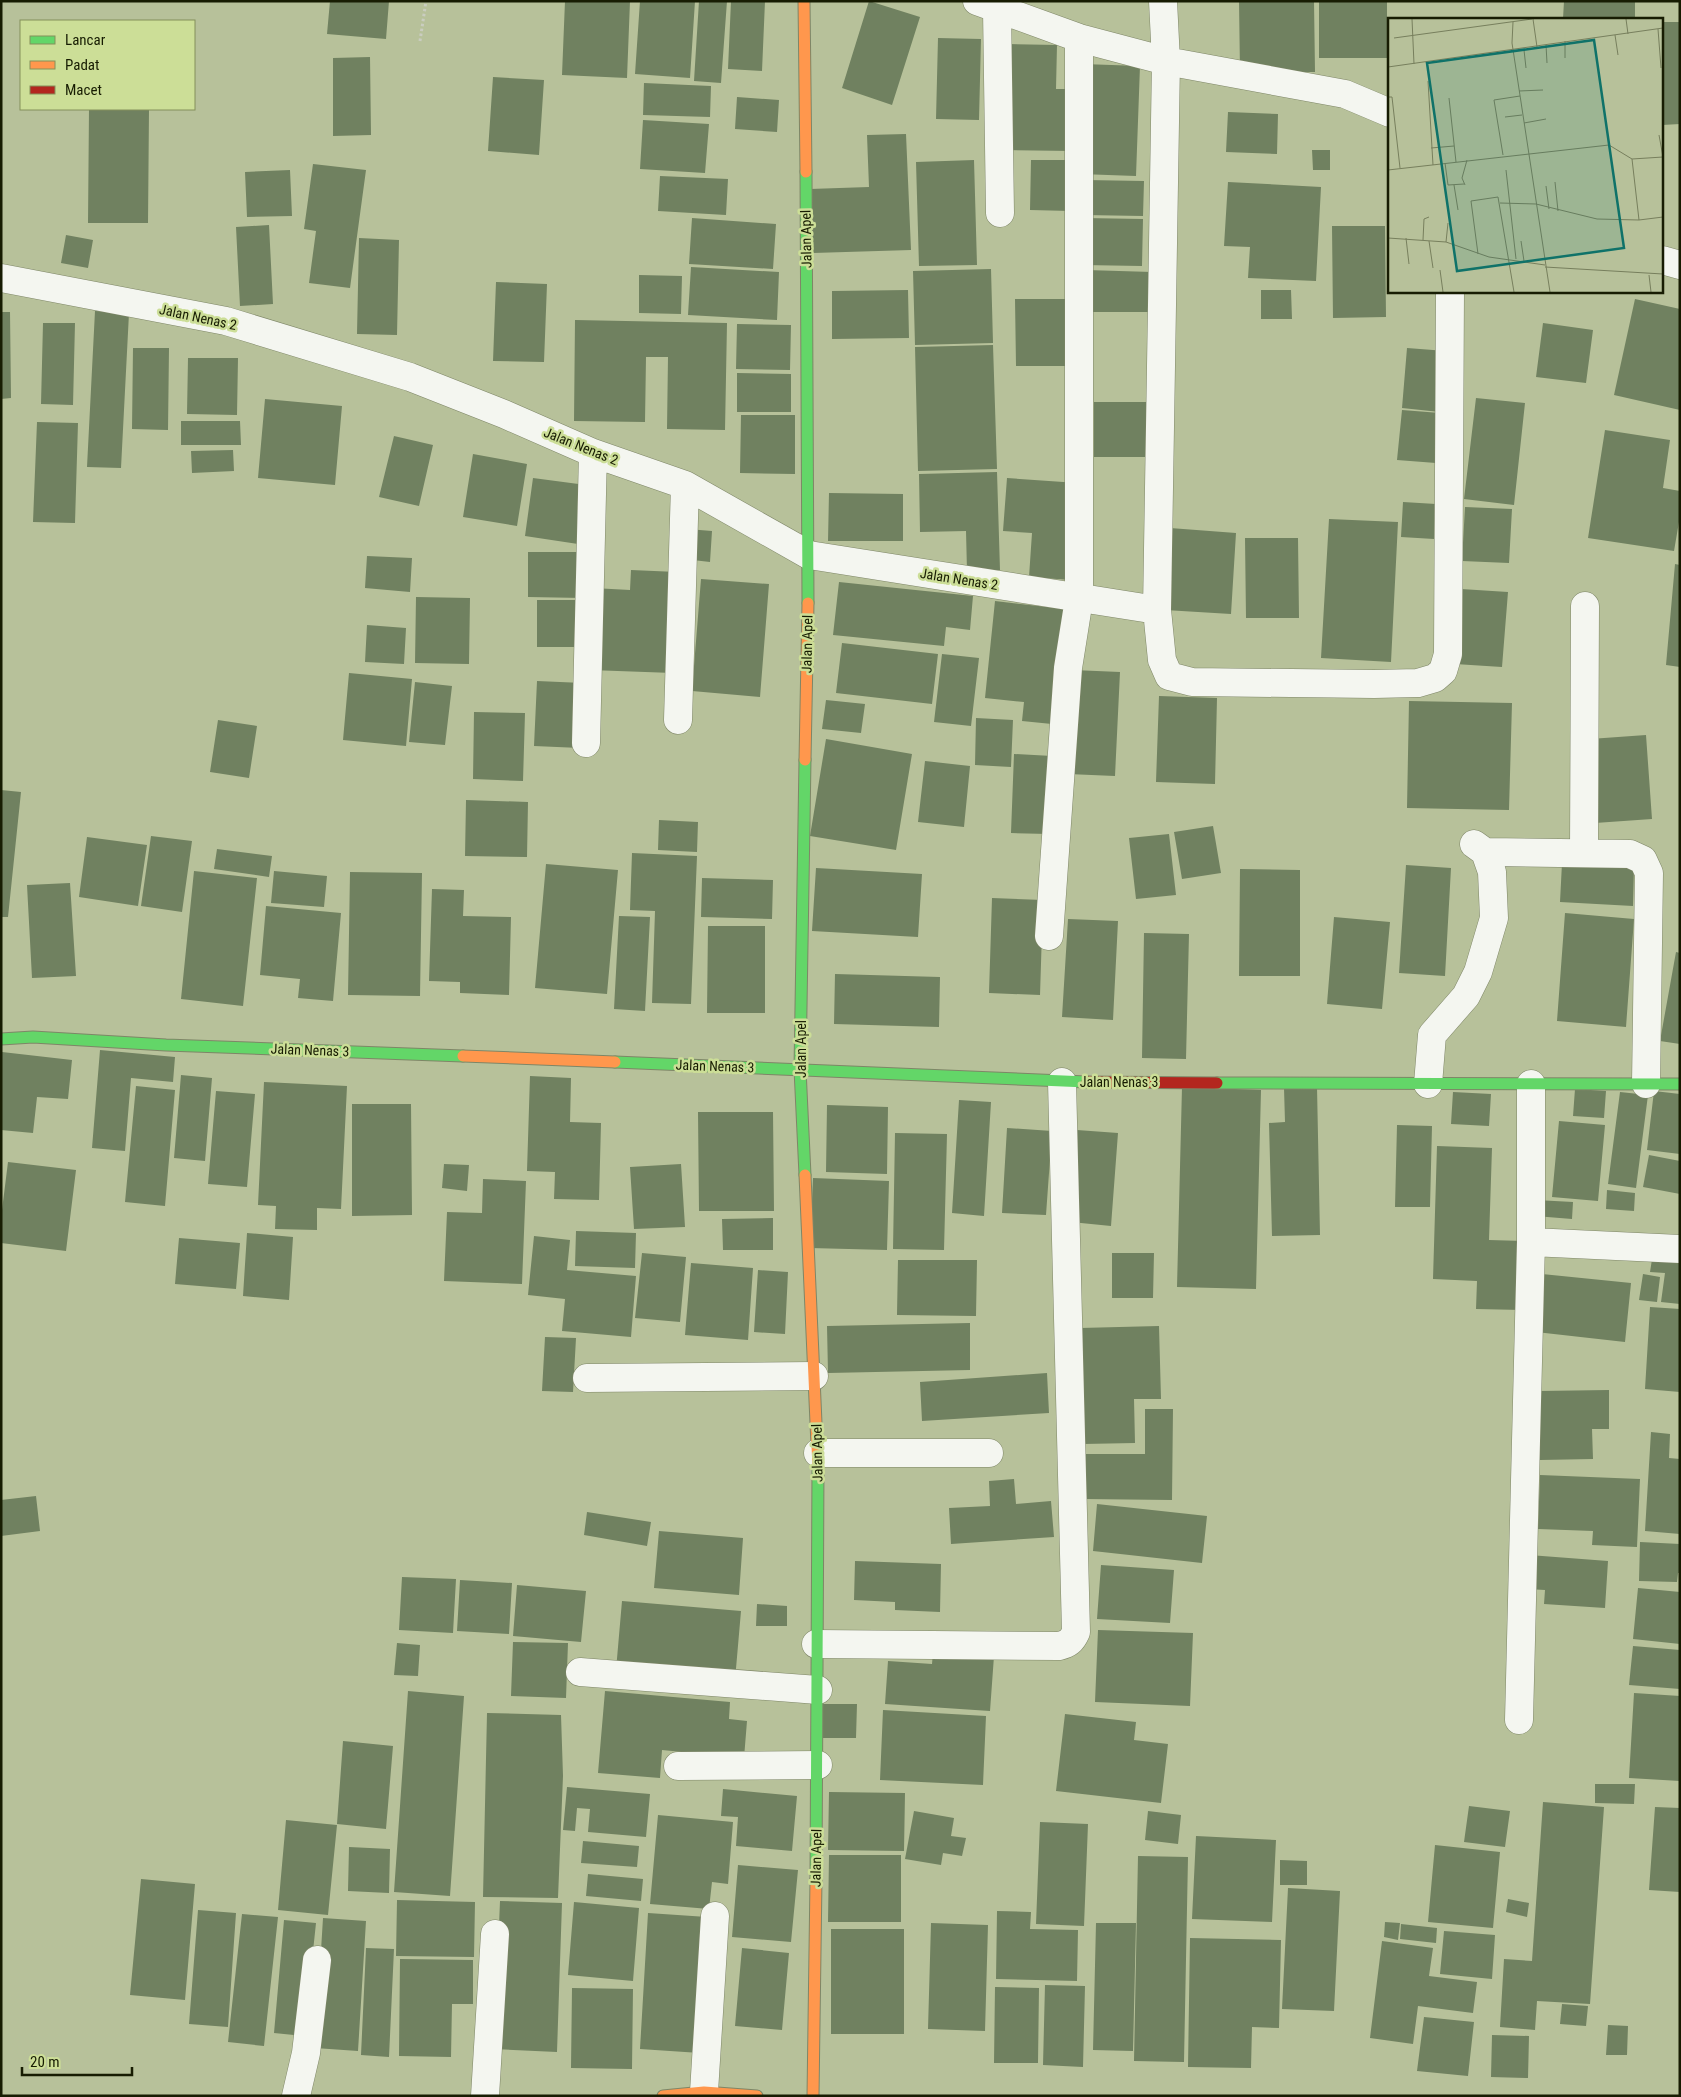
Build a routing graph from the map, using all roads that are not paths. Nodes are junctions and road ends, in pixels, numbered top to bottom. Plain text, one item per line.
1 (804, 1) edge
2 (1163, 1) edge
3 (987, 5) edge
4 (1080, 38) junction
5 (1166, 61) junction
6 (1388, 112) edge
7 (1000, 213) dead end
8 (1664, 261) edge
9 (1680, 265) edge
10 (1, 278) edge
11 (1450, 292) edge
12 (593, 453) junction
13 (685, 485) junction
14 (809, 555) junction
15 (1079, 599) junction
16 (1585, 606) dead end
17 (1157, 610) junction
18 (678, 720) dead end
19 (586, 743) dead end
20 (1584, 853) junction
21 (1049, 936) dead end
22 (1, 1039) edge
23 (800, 1069) junction
24 (1062, 1082) junction
25 (1428, 1084) junction
26 (1530, 1084) junction
27 (1646, 1084) junction
28 (1680, 1084) edge
29 (1531, 1242) junction
30 (1680, 1249) edge
31 (814, 1376) junction
32 (587, 1378) dead end
33 (818, 1453) junction
34 (990, 1453) dead end
35 (816, 1644) junction
36 (580, 1672) dead end
37 (818, 1690) junction
38 (1519, 1720) dead end
39 (818, 1765) junction
40 (678, 1766) dead end
41 (715, 1916) dead end
42 (495, 1934) dead end
43 (317, 1960) dead end
44 (704, 2092) junction
45 (296, 2096) edge
46 (485, 2096) edge
47 (664, 2096) edge
48 (757, 2096) edge
49 (813, 2096) edge

1 - 14 street, Jalan Apel
2 - 5 street
3 - 4 street
3 - 7 street
4 - 5 street
4 - 15 street
5 - 6 street
5 - 17 street
8 - 9 street
10 - 12 street, Jalan Nenas 2
11 - 17 street
12 - 13 street, Jalan Nenas 2
12 - 19 street
13 - 14 street, Jalan Nenas 2
13 - 18 street
14 - 15 street, Jalan Nenas 2
14 - 23 street, Jalan Apel
15 - 17 street, Jalan Nenas 2
15 - 21 street
16 - 20 street
20 - 25 street
20 - 27 street
22 - 23 street, Jalan Nenas 3
23 - 24 street, Jalan Nenas 3
23 - 31 street, Jalan Apel
24 - 25 street, Jalan Nenas 3
24 - 35 street
25 - 26 street, Jalan Nenas 3
26 - 27 street, Jalan Nenas 3
26 - 29 street
27 - 28 street, Jalan Nenas 3
29 - 30 street
29 - 38 street
31 - 32 street
31 - 33 street, Jalan Apel
33 - 34 street
33 - 35 street, Jalan Apel
35 - 37 street, Jalan Apel
36 - 37 street
37 - 39 street, Jalan Apel
39 - 40 street
39 - 49 street, Jalan Apel
41 - 44 street
42 - 46 street
43 - 45 street
44 - 47 street
44 - 48 street

